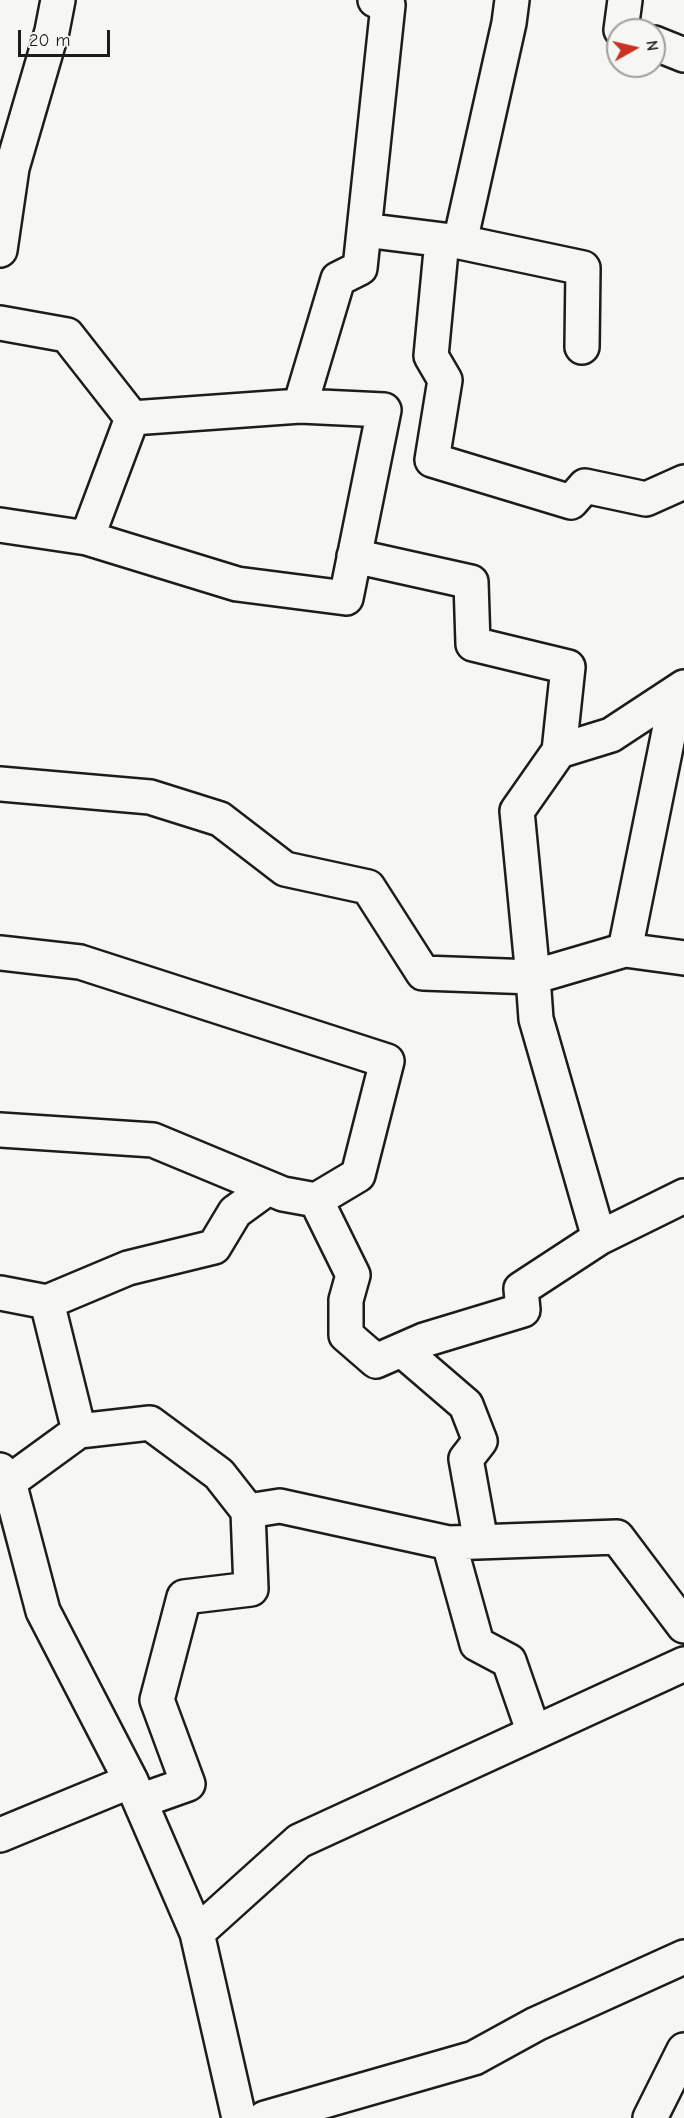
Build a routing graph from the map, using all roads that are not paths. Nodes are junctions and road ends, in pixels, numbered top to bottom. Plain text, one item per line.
1 (58, 0) edge
2 (375, 0) edge
3 (512, 0) edge
4 (625, 0) edge
5 (623, 18) edge
6 (666, 48) edge
7 (684, 55) edge
8 (364, 230) junction
9 (451, 241) junction
10 (0, 250) edge
11 (0, 323) edge
12 (582, 347) dead end
13 (300, 406) junction
14 (132, 418) junction
15 (684, 482) edge
16 (0, 525) edge
17 (87, 538) junction
18 (354, 556) junction
19 (684, 688) edge
20 (559, 751) junction
21 (0, 784) edge
22 (625, 950) junction
23 (0, 953) edge
24 (684, 958) edge
25 (533, 976) junction
26 (0, 1130) edge
27 (268, 1188) junction
28 (684, 1196) edge
29 (316, 1200) junction
30 (599, 1238) junction
31 (0, 1293) edge
32 (47, 1302) junction
33 (402, 1350) junction
34 (79, 1431) junction
35 (4, 1476) edge
36 (248, 1511) junction
37 (465, 1543) junction
38 (684, 1626) edge
39 (684, 1664) edge
40 (534, 1733) junction
41 (135, 1791) junction
42 (0, 1835) edge
43 (197, 1933) junction
44 (684, 1957) edge
45 (684, 2050) edge
46 (239, 2118) edge
47 (265, 2118) edge
48 (650, 2118) edge

1 - 10 street
2 - 8 street
3 - 9 street
4 - 5 street
6 - 7 street
8 - 9 street
8 - 13 street
9 - 12 street
9 - 15 street
11 - 14 street
13 - 14 street
13 - 18 street
14 - 17 street
16 - 17 street
17 - 18 street
18 - 20 street
19 - 20 street
19 - 22 street
20 - 25 street
21 - 25 street
22 - 24 street
22 - 25 street
23 - 29 street
25 - 30 street
26 - 27 street
27 - 29 street
27 - 32 street
28 - 30 street
29 - 33 street
30 - 33 street
31 - 32 street
32 - 34 street
33 - 37 street
34 - 35 street
34 - 36 street
35 - 41 street
36 - 37 street
36 - 41 street
37 - 38 street
37 - 40 street
39 - 40 street
40 - 43 street
41 - 42 street
41 - 43 street
43 - 46 street
44 - 47 street
45 - 48 street

